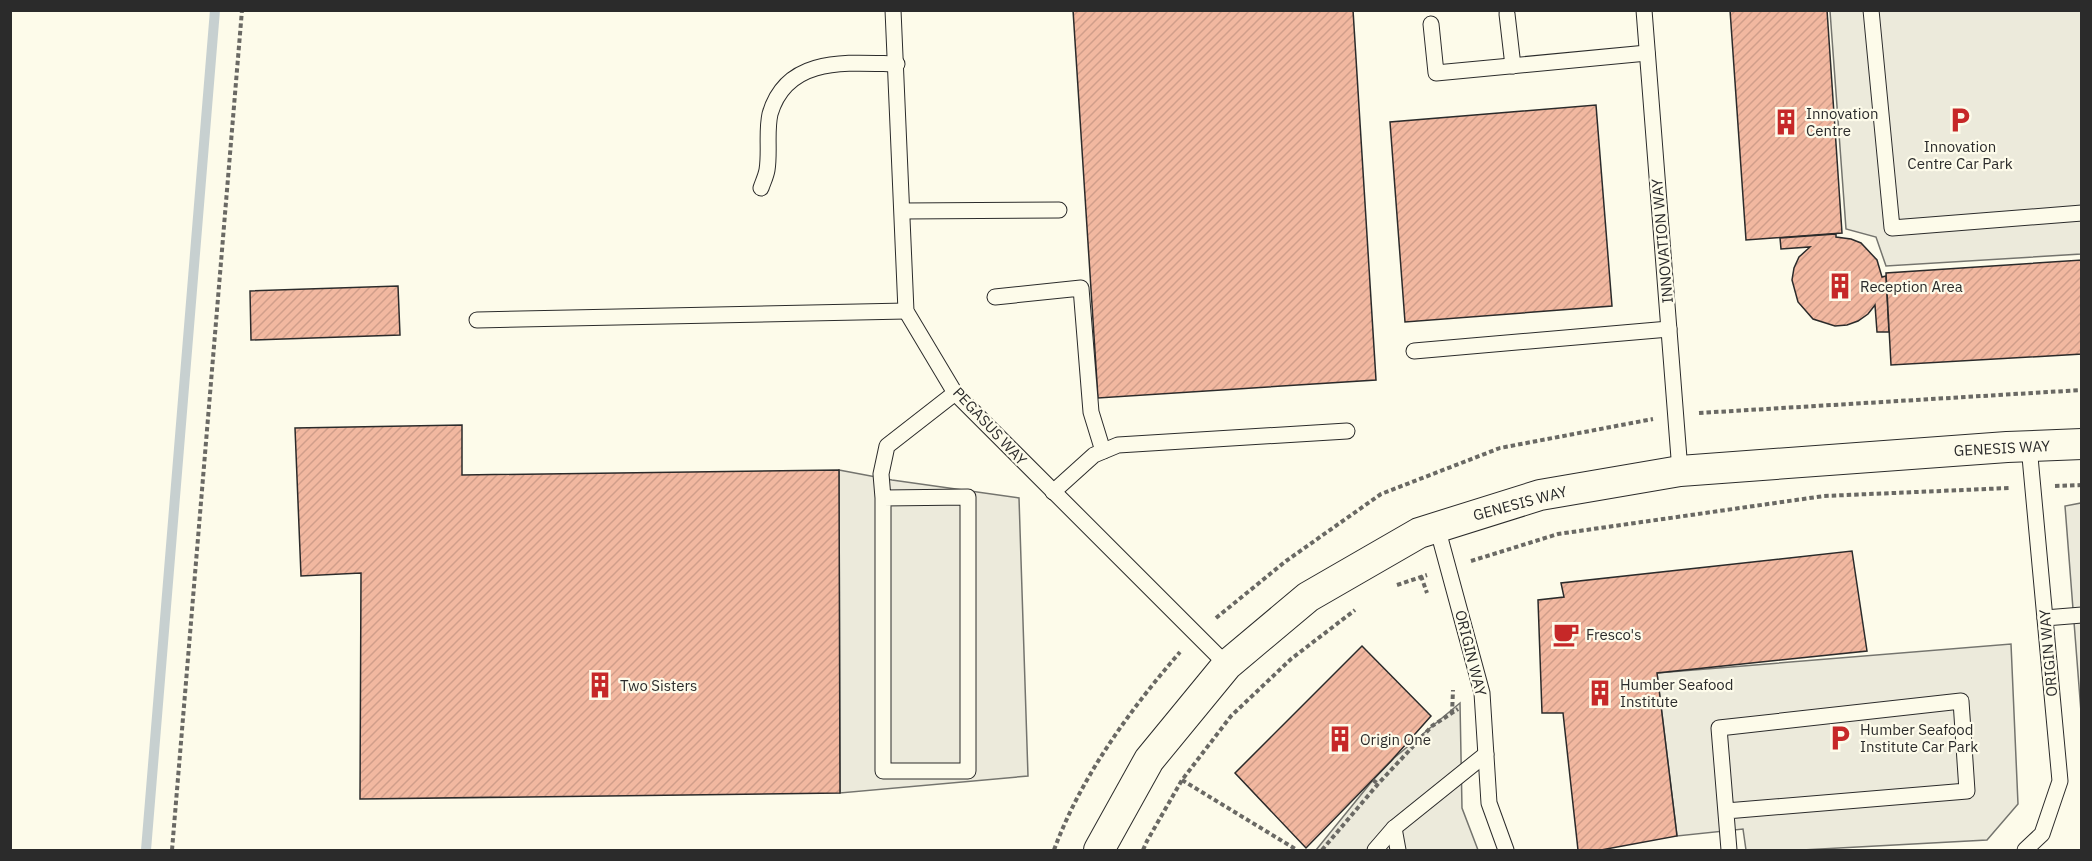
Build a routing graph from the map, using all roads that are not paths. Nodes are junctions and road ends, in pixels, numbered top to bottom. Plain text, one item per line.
1 (893, 10) edge
2 (1644, 10) edge
3 (1871, 10) edge
4 (1507, 14) dead end
5 (1431, 24) dead end
6 (1647, 53) junction
7 (897, 64) junction
8 (1513, 66) junction
9 (761, 188) dead end
10 (1059, 210) dead end
11 (903, 211) junction
12 (2082, 213) edge
13 (995, 297) dead end
14 (906, 310) junction
15 (477, 320) dead end
16 (1669, 329) junction
17 (1414, 351) dead end
18 (955, 393) junction
19 (1347, 431) dead end
20 (2082, 444) edge
21 (2029, 446) junction
22 (1103, 452) junction
23 (1680, 471) junction
24 (1053, 492) junction
25 (883, 498) junction
26 (1437, 527) junction
27 (2082, 615) edge
28 (2045, 618) junction
29 (1227, 665) junction
30 (1486, 754) junction
31 (1726, 811) junction
32 (1394, 828) junction
33 (1099, 850) edge
34 (1375, 850) edge
35 (1398, 850) edge
36 (1506, 850) edge
37 (1729, 850) edge
38 (2025, 850) edge

1 - 7 lane, PEGASUS WAY
2 - 6 lane, INNOVATION WAY
3 - 12 lane
4 - 8 lane
5 - 8 lane
6 - 8 lane
6 - 16 lane, INNOVATION WAY
7 - 9 lane
7 - 11 lane, PEGASUS WAY
10 - 11 lane
11 - 14 lane, PEGASUS WAY
13 - 22 lane
14 - 15 lane
14 - 18 lane, PEGASUS WAY
16 - 17 lane
16 - 23 lane, INNOVATION WAY
18 - 24 lane, PEGASUS WAY
18 - 25 lane
19 - 22 lane
20 - 21 street, GENESIS WAY
21 - 23 street, GENESIS WAY
21 - 28 lane, ORIGIN WAY
22 - 24 lane
23 - 26 street, GENESIS WAY
24 - 29 lane, PEGASUS WAY
25 - 25 lane
26 - 29 street, GENESIS WAY
26 - 30 lane, ORIGIN WAY
27 - 28 lane
28 - 38 lane, ORIGIN WAY
29 - 33 street, GENESIS WAY
30 - 32 lane
30 - 36 lane, ORIGIN WAY
31 - 31 lane
31 - 37 lane
32 - 34 lane
32 - 35 lane

